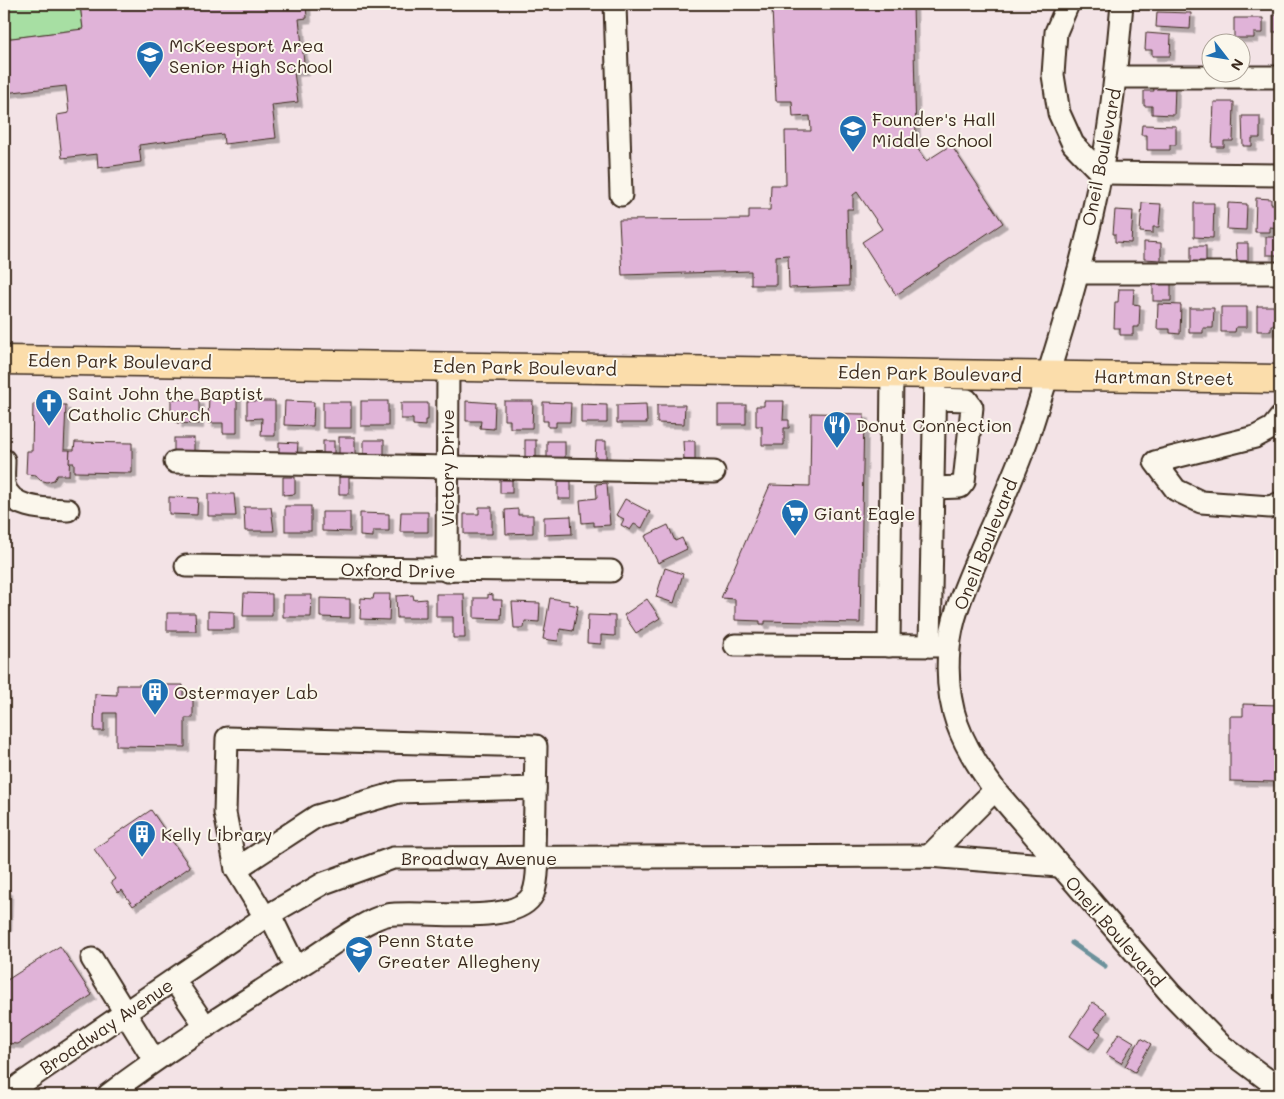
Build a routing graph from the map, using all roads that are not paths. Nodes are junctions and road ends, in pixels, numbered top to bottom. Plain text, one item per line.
1 (615, 4) edge
2 (1068, 4) edge
3 (1122, 4) edge
4 (1116, 77) junction
5 (1280, 77) edge
6 (1101, 173) junction
7 (1280, 175) edge
8 (621, 195) dead end
9 (1078, 273) junction
10 (1280, 273) edge
11 (4, 360) edge
12 (448, 365) junction
13 (892, 373) junction
14 (1047, 375) junction
15 (1280, 379) edge
16 (935, 386) junction
17 (1280, 418) edge
18 (4, 460) edge
19 (175, 462) dead end
20 (447, 468) junction
21 (714, 472) dead end
22 (934, 488) junction
23 (1280, 502) edge
24 (68, 510) dead end
25 (186, 566) dead end
26 (447, 570) junction
27 (611, 571) dead end
28 (735, 645) dead end
29 (889, 646) junction
30 (940, 646) junction
31 (535, 788) junction
32 (995, 790) junction
33 (929, 856) junction
34 (536, 857) junction
35 (1058, 866) junction
36 (236, 869) junction
37 (267, 916) junction
38 (92, 958) dead end
39 (296, 968) junction
40 (174, 980) junction
41 (127, 1012) junction
42 (206, 1027) junction
43 (154, 1060) junction
44 (11, 1087) edge
45 (1280, 1089) edge
46 (108, 1095) edge

1 - 8 street
2 - 6 street
3 - 4 street, Oneil Boulevard
4 - 5 street
4 - 6 street, Oneil Boulevard
6 - 7 street
6 - 9 street, Oneil Boulevard
9 - 10 street
9 - 14 street, Oneil Boulevard
11 - 12 main road, Eden Park Boulevard
12 - 13 main road, Eden Park Boulevard
12 - 20 street, Victory Drive
13 - 16 main road, Eden Park Boulevard
13 - 29 street
14 - 15 main road, Hartman Street
14 - 16 main road, Eden Park Boulevard
14 - 30 street, Oneil Boulevard
16 - 22 street
16 - 22 street
17 - 23 street
18 - 24 street
19 - 20 street
20 - 21 street
20 - 26 street, Victory Drive
22 - 30 street
25 - 26 street, Oxford Drive
26 - 27 street, Oxford Drive
28 - 29 street
29 - 30 street
30 - 32 street, Oneil Boulevard
31 - 34 street
31 - 36 street
31 - 36 street
32 - 33 street
32 - 35 street, Oneil Boulevard
33 - 34 street, Broadway Avenue
33 - 35 street, Broadway Avenue
34 - 37 street, Broadway Avenue
34 - 39 street
35 - 45 street, Oneil Boulevard
36 - 37 street
37 - 39 street
37 - 40 street, Broadway Avenue
38 - 41 street
39 - 42 street
40 - 41 street, Broadway Avenue
40 - 42 street
41 - 43 street
41 - 44 street, Broadway Avenue
42 - 43 street
43 - 46 street

